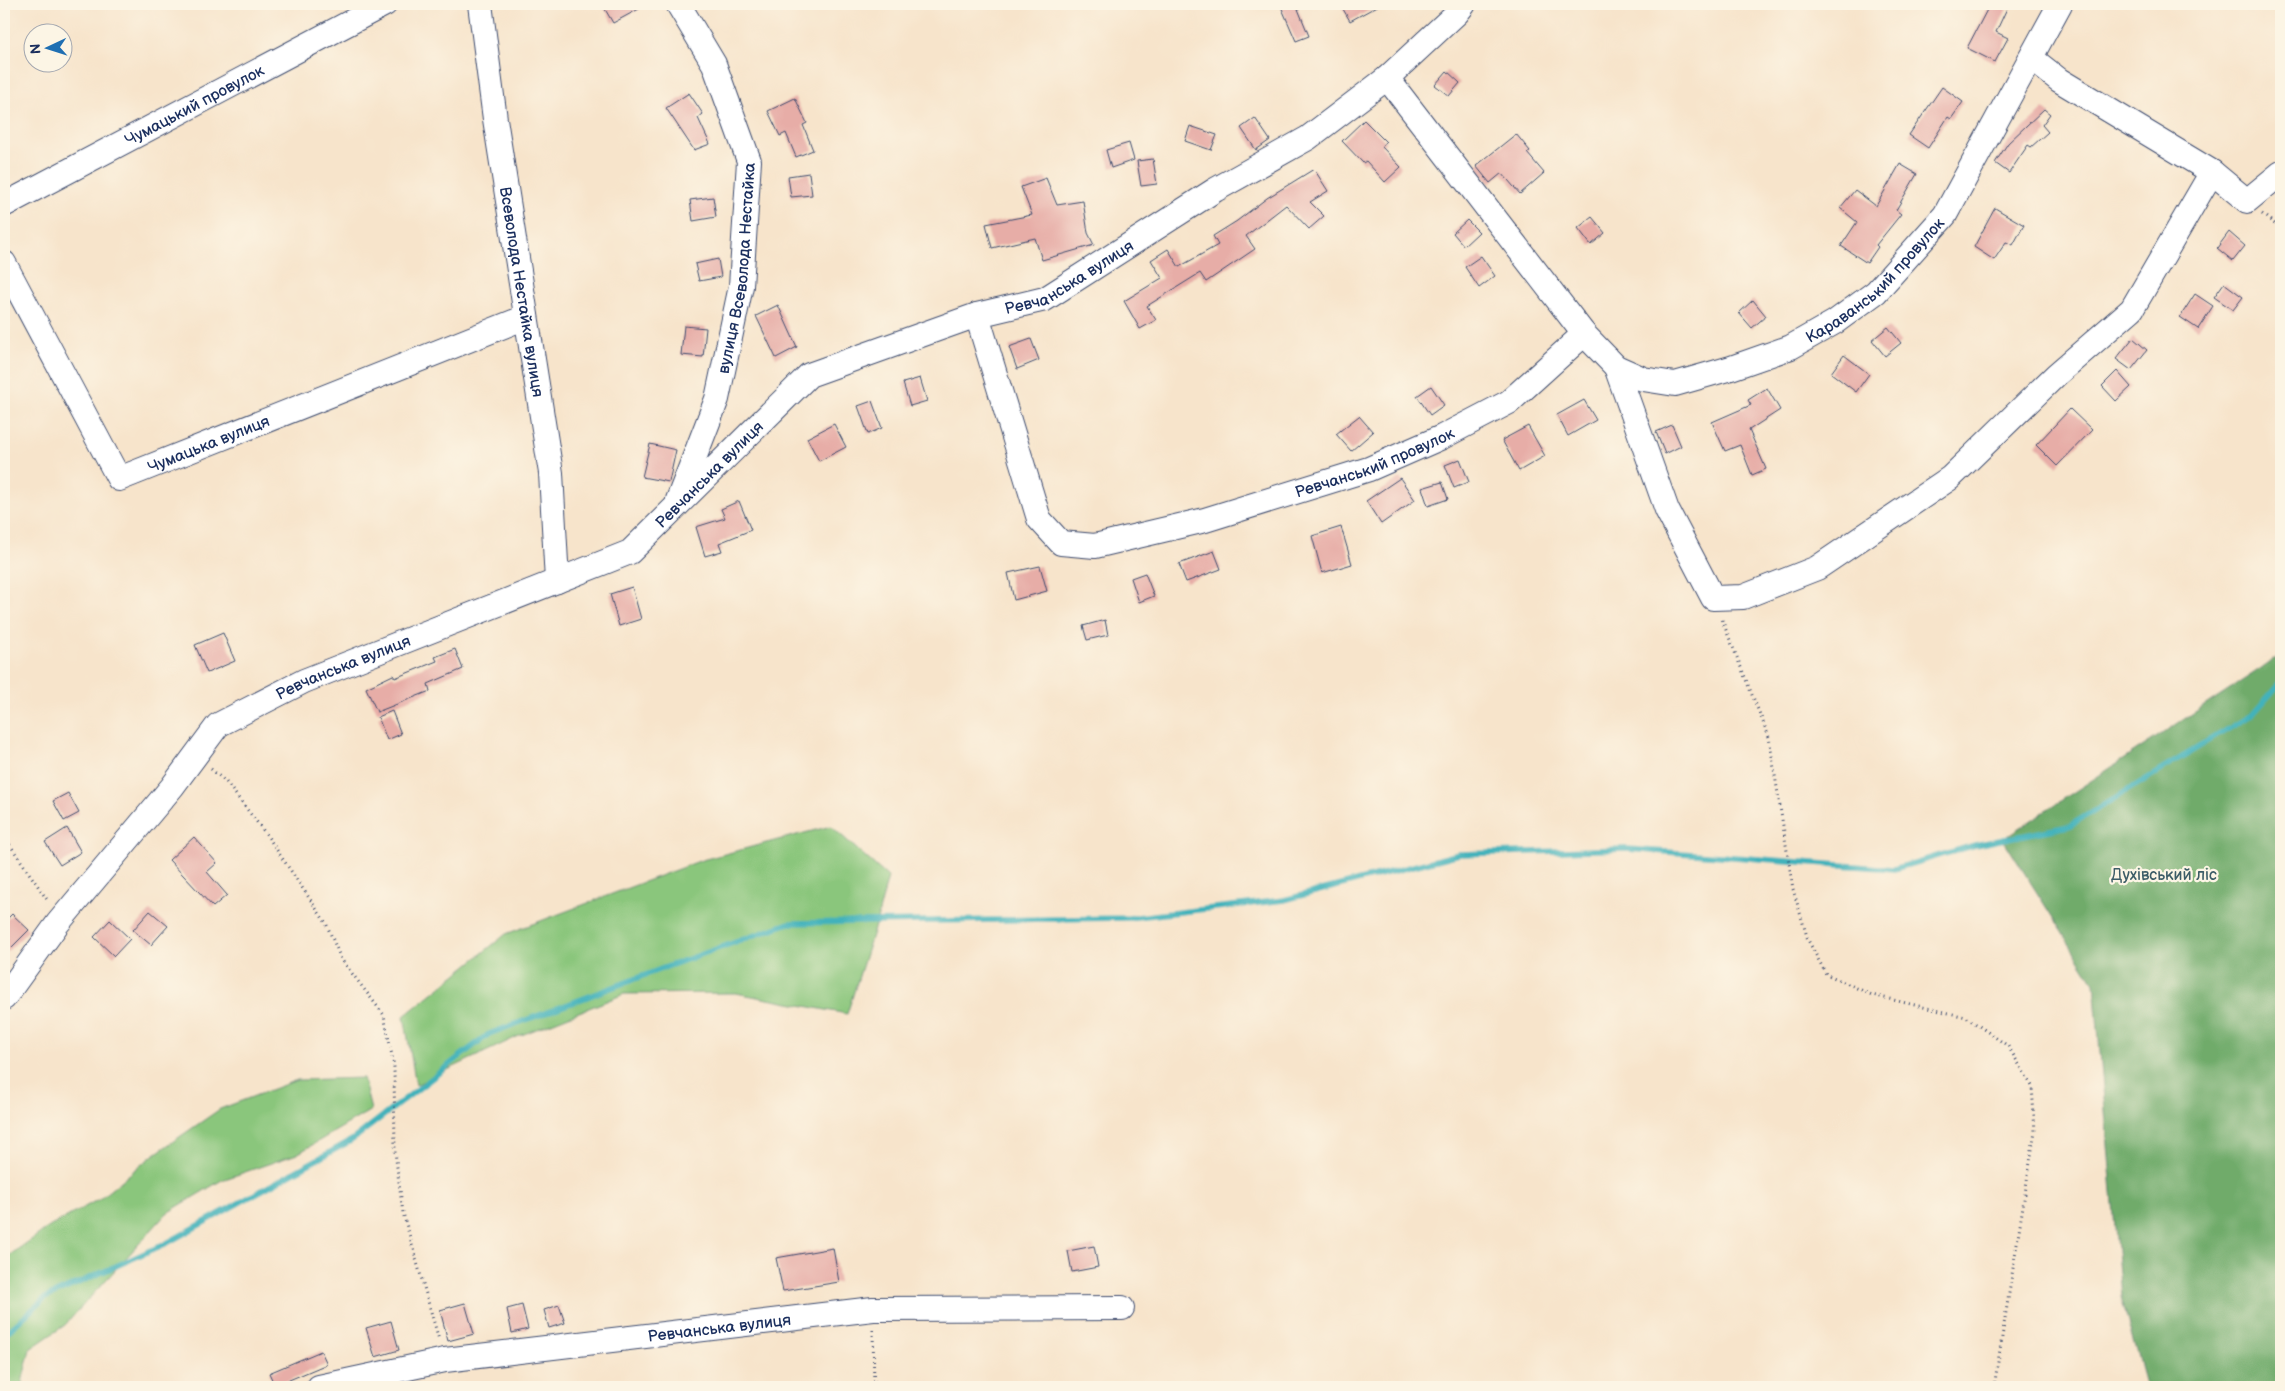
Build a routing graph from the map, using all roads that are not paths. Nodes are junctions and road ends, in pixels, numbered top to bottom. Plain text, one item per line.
1 (385, 4) edge
2 (480, 4) edge
3 (678, 4) edge
4 (1464, 4) edge
5 (2060, 4) edge
6 (2031, 58) junction
7 (1388, 78) junction
8 (2212, 172) junction
9 (2281, 173) edge
10 (4, 205) edge
11 (4, 263) edge
12 (977, 315) junction
13 (526, 317) junction
14 (1584, 334) junction
15 (1616, 367) junction
16 (674, 509) junction
17 (557, 581) junction
18 (4, 998) edge
19 (1122, 1308) dead end
20 (320, 1387) edge

1 - 10 street, Чумацький провулок
2 - 13 street, Всеволода Нестайка вулиця
3 - 16 street, вулиця Всеволода Нестайка
4 - 7 street, Ревчанська вулиця
5 - 6 street, Караванський провулок
6 - 8 street
6 - 15 street, Караванський провулок
7 - 12 street, Ревчанська вулиця
7 - 14 street
8 - 9 street
8 - 15 street
11 - 13 street, Чумацька вулиця
12 - 14 street, Ревчанський провулок
12 - 16 street, Ревчанська вулиця
13 - 17 street, Всеволода Нестайка вулиця
14 - 15 street, Караванський провулок
16 - 17 street, Ревчанська вулиця
17 - 18 street, Ревчанська вулиця
19 - 20 street, Ревчанська вулиця

